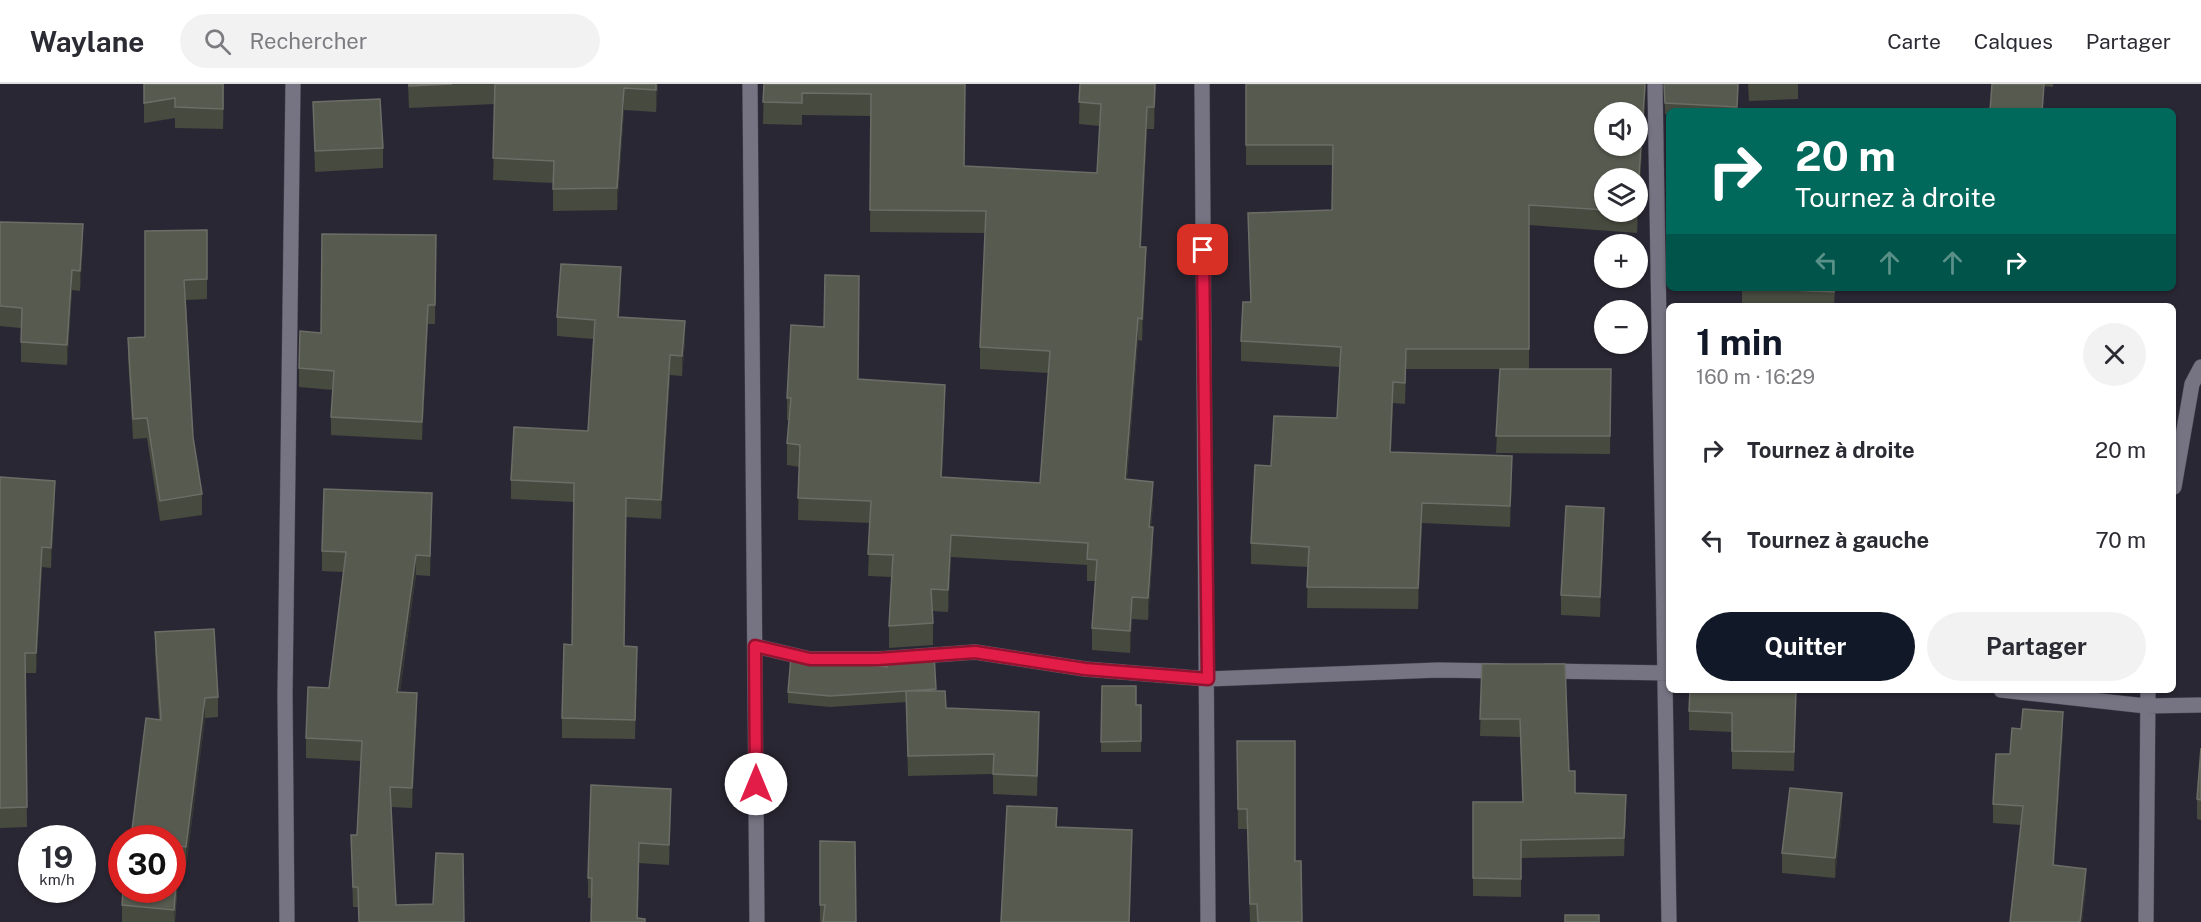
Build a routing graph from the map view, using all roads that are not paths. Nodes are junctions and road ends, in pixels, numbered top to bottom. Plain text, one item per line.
1 (293, 84) edge
2 (750, 84) edge
3 (1202, 84) edge
4 (1655, 84) edge
5 (2201, 367) edge
6 (2176, 476) edge
7 (1666, 624) edge
8 (755, 646) junction
9 (1666, 673) edge
10 (1208, 679) junction
11 (1667, 693) edge
12 (2028, 693) edge
13 (2148, 693) edge
14 (2201, 705) edge
15 (2146, 706) junction
16 (287, 922) edge
17 (757, 922) edge
18 (1208, 922) edge
19 (1669, 922) edge
20 (2146, 922) edge

1 - 16 street
2 - 8 street
3 - 10 street
4 - 7 street
5 - 6 street
8 - 10 street
8 - 17 street
9 - 10 street
10 - 18 street
11 - 19 street
12 - 15 street
13 - 15 street
14 - 15 street
15 - 20 street

